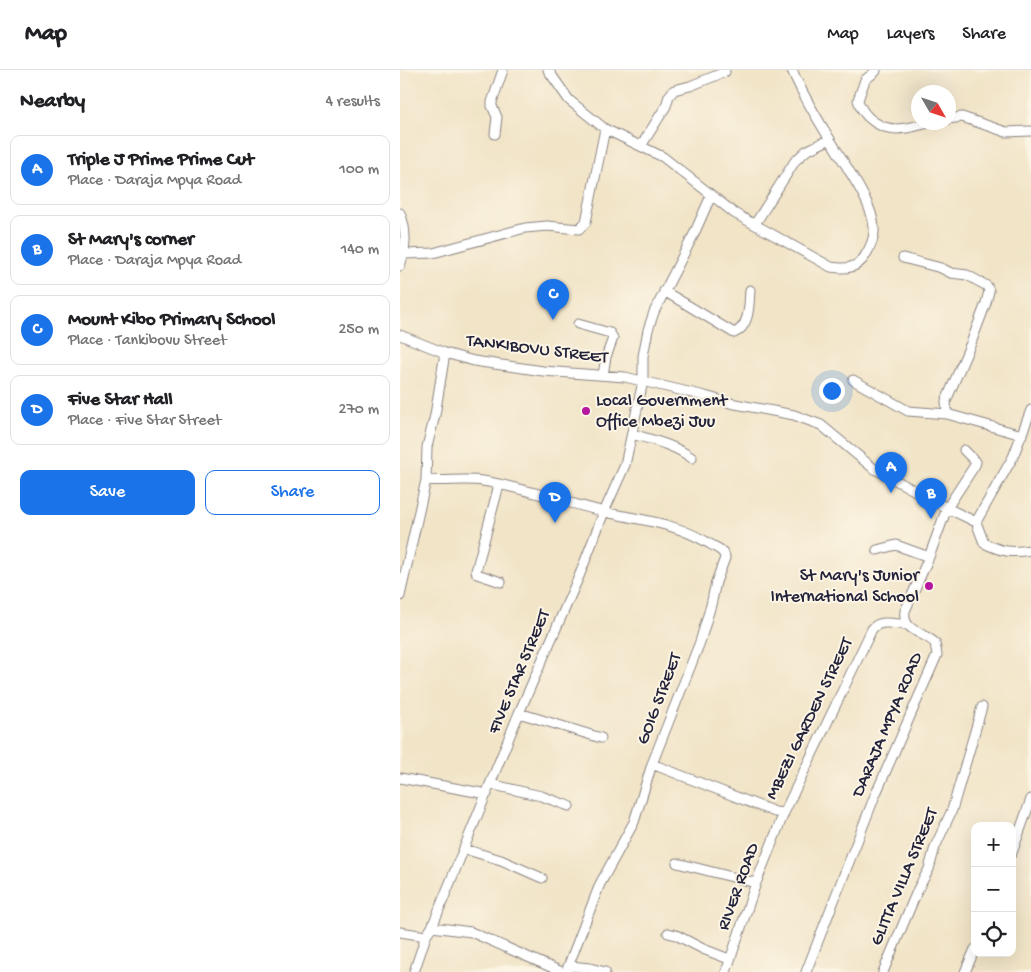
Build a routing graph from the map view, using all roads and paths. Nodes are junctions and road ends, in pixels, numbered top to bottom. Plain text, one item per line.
1 (503, 70) edge
2 (548, 70) edge
3 (792, 70) edge
4 (876, 71) edge
5 (725, 72) dead end
6 (956, 118) edge
7 (911, 126) edge
8 (605, 129) junction
9 (1031, 131) edge
10 (495, 134) dead end
11 (830, 139) junction
12 (641, 146) junction
13 (709, 193) junction
14 (400, 213) edge
15 (755, 224) junction
16 (404, 254) junction
17 (903, 258) dead end
18 (400, 266) edge
19 (750, 290) dead end
20 (664, 291) junction
21 (578, 324) dead end
22 (400, 335) edge
23 (445, 353) junction
24 (603, 375) junction
25 (853, 380) dead end
26 (643, 381) junction
27 (1031, 410) edge
28 (947, 414) junction
29 (632, 434) junction
30 (1022, 435) junction
31 (964, 450) dead end
32 (692, 458) dead end
33 (426, 480) junction
34 (499, 485) junction
35 (947, 508) junction
36 (604, 512) junction
37 (976, 522) junction
38 (877, 550) dead end
39 (1031, 550) edge
40 (928, 557) junction
41 (500, 582) dead end
42 (400, 596) edge
43 (907, 626) junction
44 (982, 707) dead end
45 (520, 713) junction
46 (601, 738) dead end
47 (652, 764) junction
48 (400, 778) edge
49 (490, 784) junction
50 (487, 794) junction
51 (1031, 799) edge
52 (569, 806) dead end
53 (784, 813) junction
54 (1016, 842) edge
55 (464, 850) junction
56 (677, 863) dead end
57 (542, 878) dead end
58 (756, 883) junction
59 (432, 927) junction
60 (400, 932) edge
61 (668, 933) dead end
62 (426, 936) junction
63 (972, 957) edge
64 (730, 959) junction
65 (566, 970) edge
66 (414, 972) edge
67 (605, 972) edge
68 (726, 972) edge
69 (806, 972) edge
70 (883, 972) edge
71 (965, 972) edge

1 - 10 street
2 - 8 street
3 - 11 street
4 - 7 street
5 - 12 street
6 - 9 street
8 - 12 street
8 - 16 street
11 - 15 street
11 - 15 street
12 - 13 street
13 - 15 street
13 - 20 street, FIVE STAR STREET
14 - 16 street
16 - 18 street
17 - 28 street
19 - 20 street
20 - 26 street, FIVE STAR STREET
21 - 24 street
22 - 23 street, TANKIBOVU STREET
23 - 24 street, TANKIBOVU STREET
23 - 33 street
24 - 26 street, TANKIBOVU STREET
25 - 28 street
26 - 29 street, FIVE STAR STREET
26 - 35 street
27 - 30 street
28 - 30 street
29 - 32 street
29 - 36 street, FIVE STAR STREET
30 - 37 street
31 - 35 street, DARAJA MPYA ROAD
33 - 34 street
33 - 42 street
34 - 36 street
34 - 41 street
35 - 37 street
35 - 40 street, DARAJA MPYA ROAD
36 - 45 street, FIVE STAR STREET
36 - 47 street, GOIG STREET
37 - 39 street
38 - 40 street
40 - 43 street, DARAJA MPYA ROAD
43 - 53 street, MBEZI GARDEN STREET
43 - 69 street, DARAJA MPYA ROAD
44 - 70 street, GLITTA VILLA STREET
45 - 46 street
45 - 49 street, FIVE STAR STREET
47 - 53 street, MBEZI GARDEN STREET
47 - 65 street, GOIG STREET
48 - 50 street
49 - 50 street, FIVE STAR STREET
49 - 52 street
50 - 55 street, FIVE STAR STREET
51 - 54 street
53 - 58 street, RIVER ROAD
55 - 57 street
55 - 59 street, FIVE STAR STREET
56 - 58 street
58 - 64 street, RIVER ROAD
59 - 62 street, FIVE STAR STREET
59 - 65 street
60 - 62 street
61 - 64 street
62 - 66 street, FIVE STAR STREET
63 - 71 street
64 - 68 street, RIVER ROAD
65 - 67 street

